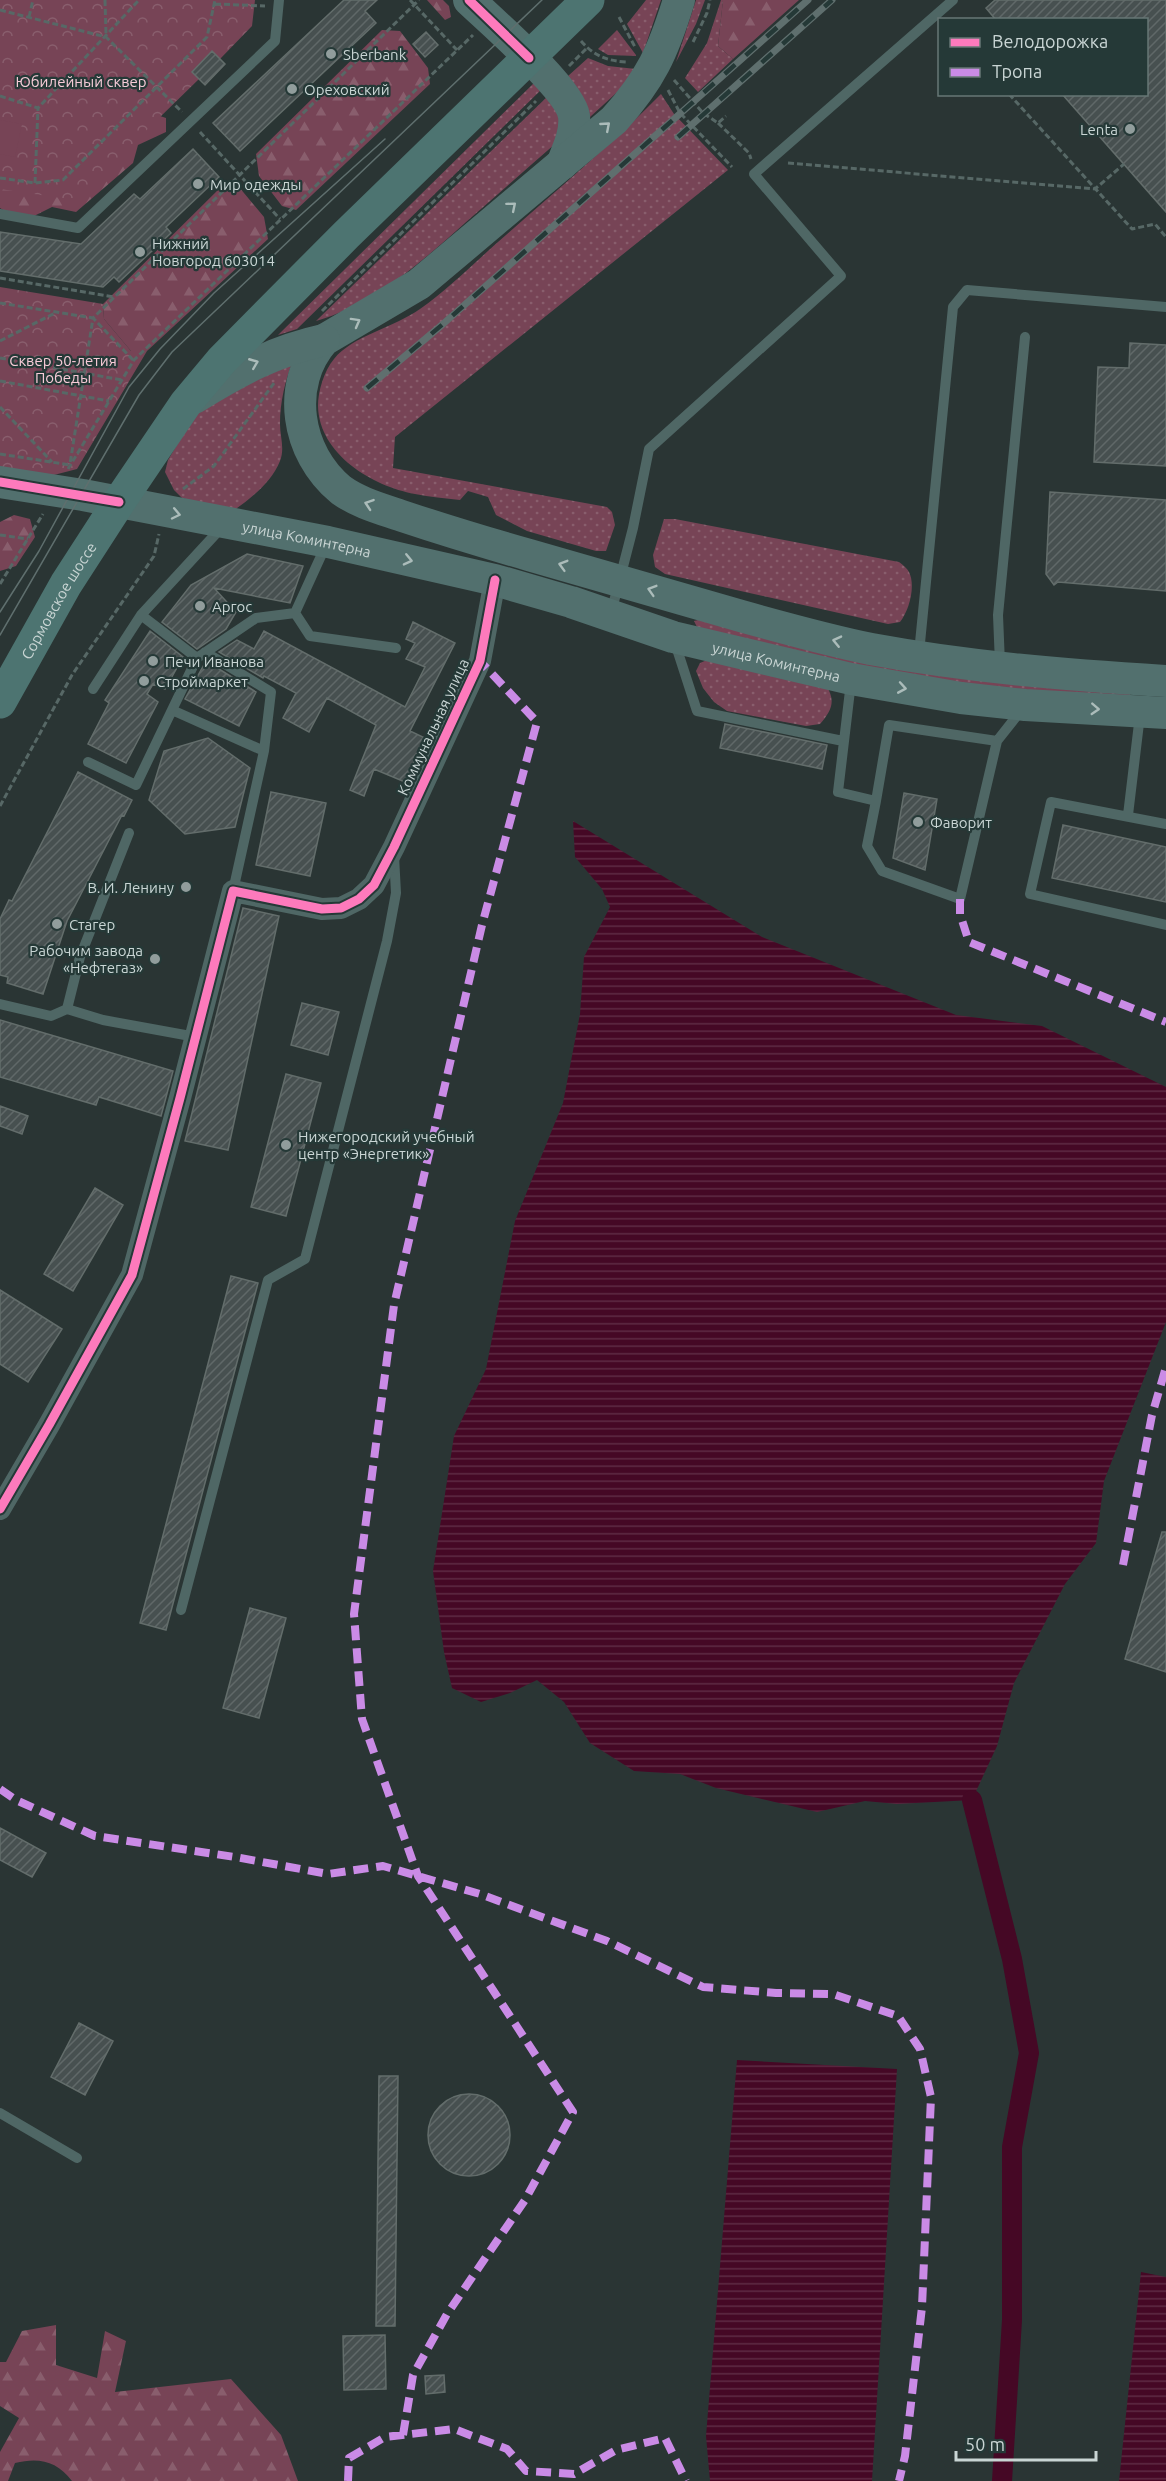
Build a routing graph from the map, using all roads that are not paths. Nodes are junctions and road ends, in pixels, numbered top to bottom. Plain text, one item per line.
1 (588, 0) edge
2 (679, 0) edge
3 (953, 0) edge
4 (279, 4) edge
5 (480, 10) edge
6 (529, 58) junction
7 (562, 164) junction
8 (0, 214) edge
9 (1166, 307) edge
10 (322, 326) junction
11 (1025, 337) dead end
12 (186, 403) junction
13 (0, 482) edge
14 (119, 502) junction
15 (225, 524) junction
16 (328, 542) junction
17 (495, 580) junction
18 (619, 580) junction
19 (295, 613) junction
20 (141, 615) junction
21 (610, 615) junction
22 (673, 637) junction
23 (396, 648) dead end
24 (201, 655) junction
25 (919, 657) junction
26 (1000, 668) junction
27 (852, 679) junction
28 (1154, 681) edge
29 (93, 689) dead end
30 (0, 702) edge
31 (1025, 705) junction
32 (172, 710) junction
33 (1153, 712) edge
34 (843, 741) junction
35 (997, 741) junction
36 (264, 752) junction
37 (88, 762) dead end
38 (876, 801) junction
39 (1128, 815) junction
40 (1166, 824) edge
41 (129, 833) dead end
42 (394, 847) junction
43 (233, 891) junction
44 (1166, 925) edge
45 (0, 1004) edge
46 (67, 1009) junction
47 (196, 1037) junction
48 (0, 1509) edge
49 (181, 1610) dead end
50 (0, 2112) edge
51 (77, 2158) dead end

1 - 6 main road
7 -> 2 main road
3 - 18 lane
4 - 8 lane
5 - 6 main road
6 - 7 main road
6 - 12 main road
10 -> 7 main road
9 - 25 lane
12 -> 10 main road
18 -> 10 main road
11 - 26 lane
12 - 14 main road
13 - 14 main road, улица Коминтерна
14 -> 15 main road, улица Коминтерна
14 - 30 main road, Сормовское шоссе
15 - 16 main road, улица Коминтерна
15 - 20 lane
16 -> 17 main road, улица Коминтерна
16 - 19 lane
17 - 21 main road, улица Коминтерна
17 - 42 street, Коммунальная улица
18 - 21 lane
25 -> 18 main road
19 - 23 lane
19 - 24 lane
20 - 24 lane
20 - 29 lane
21 - 22 main road, улица Коминтерна
22 - 27 main road, улица Коминтерна
22 - 34 lane
24 - 32 lane
24 - 36 lane
25 - 26 main road
26 - 28 main road
27 -> 31 main road, улица Коминтерна
27 - 34 lane
28 - 33 main road
31 -> 33 main road, улица Коминтерна
31 - 35 lane
32 - 36 lane
32 - 37 lane
33 - 39 lane
34 - 38 lane
35 - 38 lane
35 - 38 lane
36 - 43 lane
39 - 40 lane
39 - 44 lane
41 - 46 lane
42 - 43 street, Коммунальная улица
42 - 49 lane
43 - 47 street
45 - 46 lane
46 - 47 lane
47 - 48 street
50 - 51 lane

